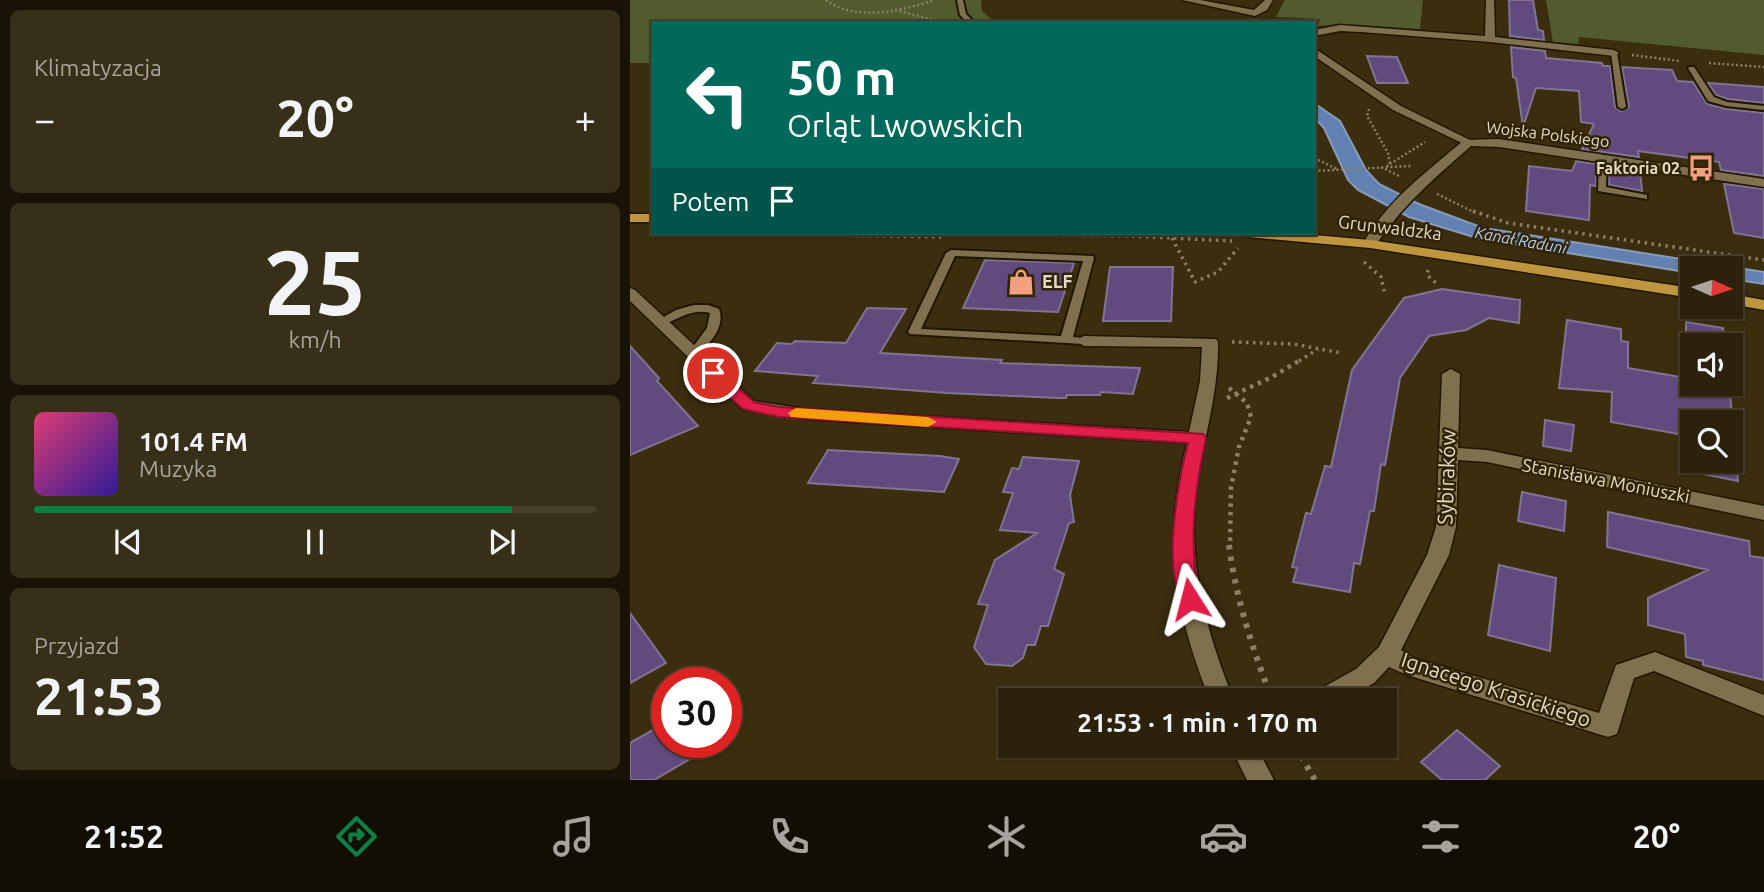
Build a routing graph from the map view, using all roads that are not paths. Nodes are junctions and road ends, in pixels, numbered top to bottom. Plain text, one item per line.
1 (960, 0) edge
2 (1186, 0) edge
3 (1269, 0) edge
4 (1490, 0) edge
5 (1255, 13) junction
6 (970, 21) edge
7 (1260, 21) edge
8 (1316, 33) edge
9 (1490, 39) junction
10 (1316, 52) edge
11 (1614, 53) joint
12 (1692, 68) dead end
13 (1622, 107) dead end
14 (1764, 108) edge
15 (1468, 142) junction
16 (1602, 158) junction
17 (1764, 183) edge
18 (1644, 197) dead end
19 (630, 218) edge
20 (651, 218) edge
21 (1270, 235) edge
22 (1370, 244) junction
23 (1680, 291) edge
24 (630, 293) edge
25 (1743, 301) edge
26 (1764, 305) edge
27 (661, 322) junction
28 (1066, 340) junction
29 (1084, 341) joint
30 (693, 355) junction
31 (1451, 374) dead end
32 (1197, 438) junction
33 (1448, 453) junction
34 (1764, 513) edge
35 (1387, 654) junction
36 (1217, 688) edge
37 (1344, 688) edge
38 (1764, 706) edge
39 (1249, 758) edge
40 (1261, 780) edge

1 - 6 lane
2 - 5 street
3 - 5 street
4 - 9 street
5 - 7 street
8 - 9 street
9 - 11 street
10 - 15 street
11 - 13 lane
12 - 14 lane
15 - 16 street, Wojska Polskiego
15 - 22 street, Wojska Polskiego
16 - 17 street, Wojska Polskiego
16 - 18 lane
19 - 20 main road
21 - 22 main road, Grunwaldzka
22 - 23 main road, Grunwaldzka
24 - 27 street
25 - 26 main road
27 - 30 street
27 - 30 lane
28 - 28 lane
28 - 29 lane
29 - 32 street
30 - 32 street
31 - 33 street, Sybiraków
32 - 36 street
33 - 34 street, Stanisława Moniuszki
33 - 35 street, Sybiraków
35 - 37 street, Sybiraków
35 - 38 street, Ignacego Krasickiego
39 - 40 street

